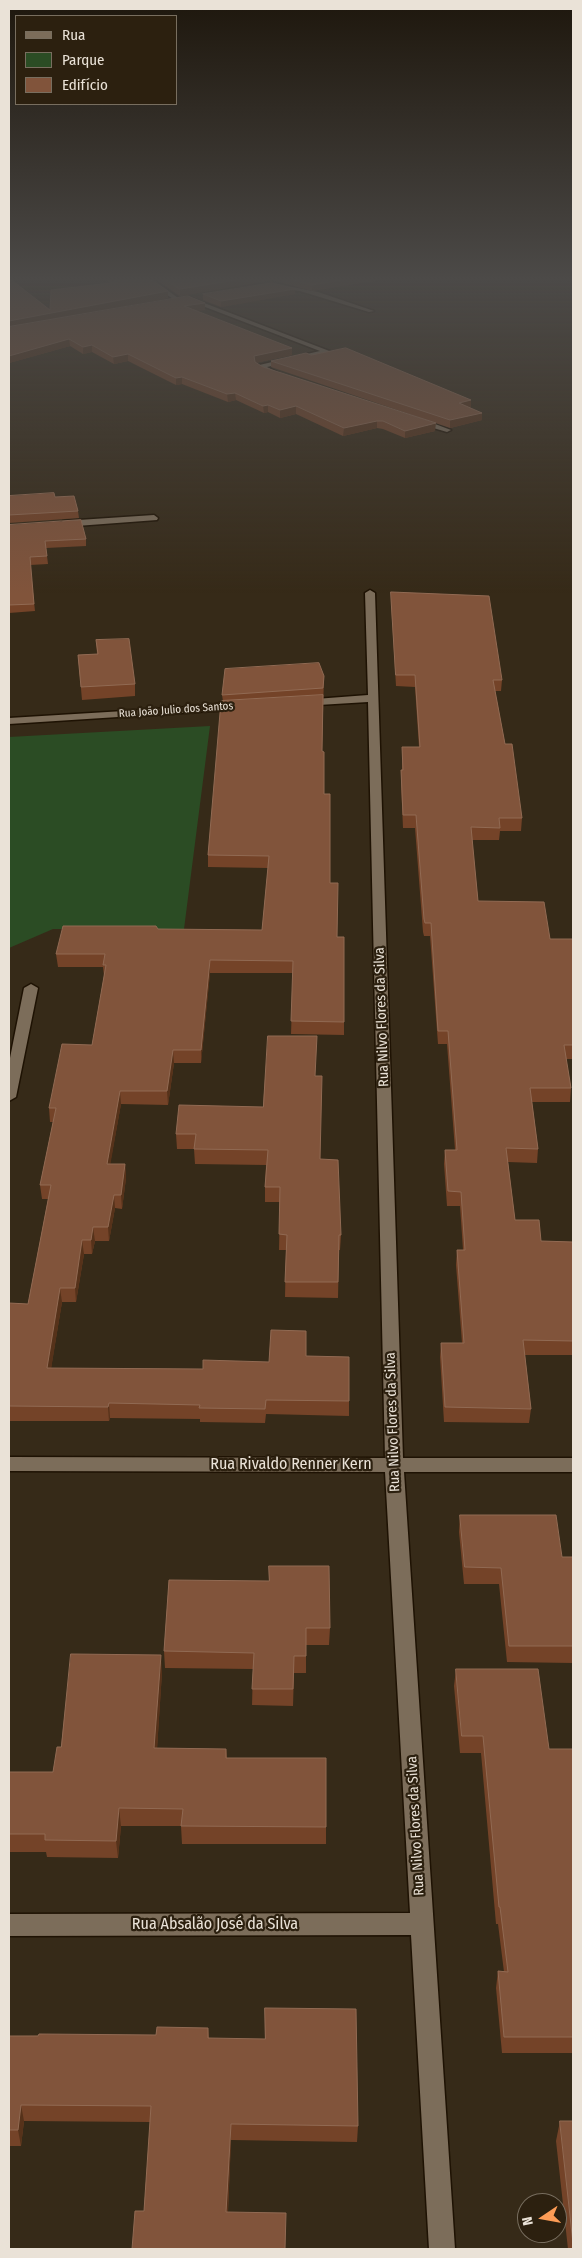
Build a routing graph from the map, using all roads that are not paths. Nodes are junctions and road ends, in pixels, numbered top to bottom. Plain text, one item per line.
1 (409, 417) edge
2 (447, 430) edge
3 (154, 518) dead end
4 (57, 524) edge
5 (370, 593) dead end
6 (373, 698) junction
7 (293, 703) edge
8 (254, 706) edge
9 (9, 721) edge
10 (31, 988) dead end
11 (9, 1097) edge
12 (9, 1464) edge
13 (394, 1465) junction
14 (573, 1465) edge
15 (422, 1924) junction
16 (9, 1925) edge
17 (442, 2249) edge

1 - 2 street
3 - 4 street
5 - 6 street, Rua Nilvo Flores da Silva
6 - 7 street
6 - 13 street, Rua Nilvo Flores da Silva
8 - 9 street, Rua João Julio dos Santos
10 - 11 street
12 - 13 street, Rua Rivaldo Renner Kern
13 - 14 street, Rua Rivaldo Renner Kern
13 - 15 street, Rua Nilvo Flores da Silva
15 - 16 street, Rua Absalão José da Silva
15 - 17 street, Rua Nilvo Flores da Silva

